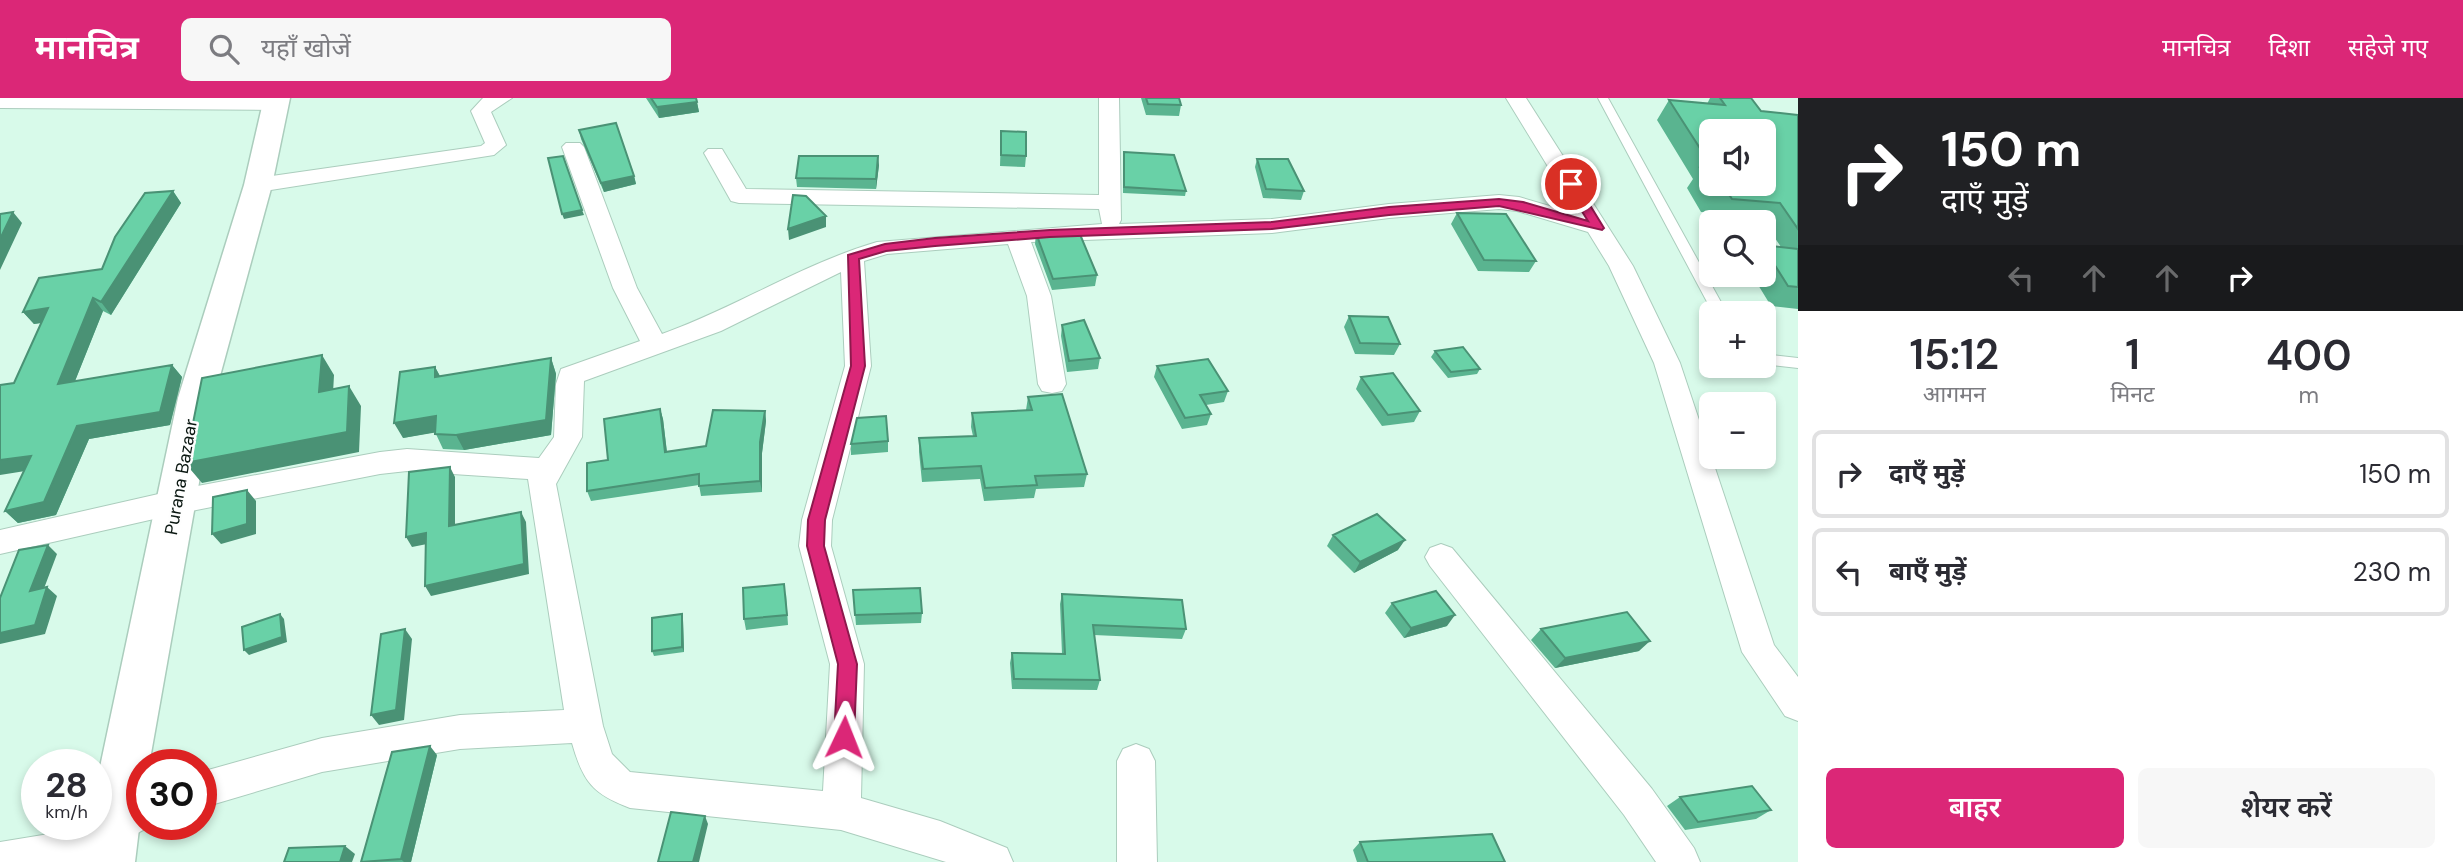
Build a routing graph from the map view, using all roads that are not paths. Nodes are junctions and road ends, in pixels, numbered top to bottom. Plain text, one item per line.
1 (502, 98) edge
2 (1109, 98) edge
3 (1516, 98) edge
4 (1603, 98) edge
5 (277, 101) edge
6 (0, 102) edge
7 (573, 147) dead end
8 (715, 153) dead end
9 (258, 185) junction
10 (1110, 202) junction
11 (1598, 228) junction
12 (1110, 232) junction
13 (1017, 236) junction
14 (852, 257) junction
15 (1713, 301) edge
16 (656, 347) junction
17 (1776, 360) edge
18 (1798, 363) edge
19 (1052, 384) dead end
20 (544, 469) junction
21 (176, 502) junction
22 (0, 542) edge
23 (1441, 558) dead end
24 (1798, 705) edge
25 (585, 726) junction
26 (1136, 761) dead end
27 (217, 785) edge
28 (841, 811) junction
29 (121, 833) edge
30 (0, 862) edge
31 (993, 862) edge
32 (1137, 862) edge
33 (1680, 862) edge

1 - 9 street
2 - 10 street
3 - 11 street
4 - 15 lane
5 - 6 street
5 - 9 street, Purana Bazaar
7 - 16 street
8 - 10 street
9 - 21 street, Purana Bazaar
10 - 12 street
11 - 12 street
11 - 24 street
12 - 13 street
13 - 14 street
13 - 19 street
14 - 16 street
14 - 28 street
16 - 20 street
17 - 18 lane
20 - 21 street
20 - 25 street
21 - 22 street
21 - 29 street, Purana Bazaar
23 - 33 street
25 - 27 street
25 - 28 street
26 - 32 street
28 - 31 street
29 - 30 street

